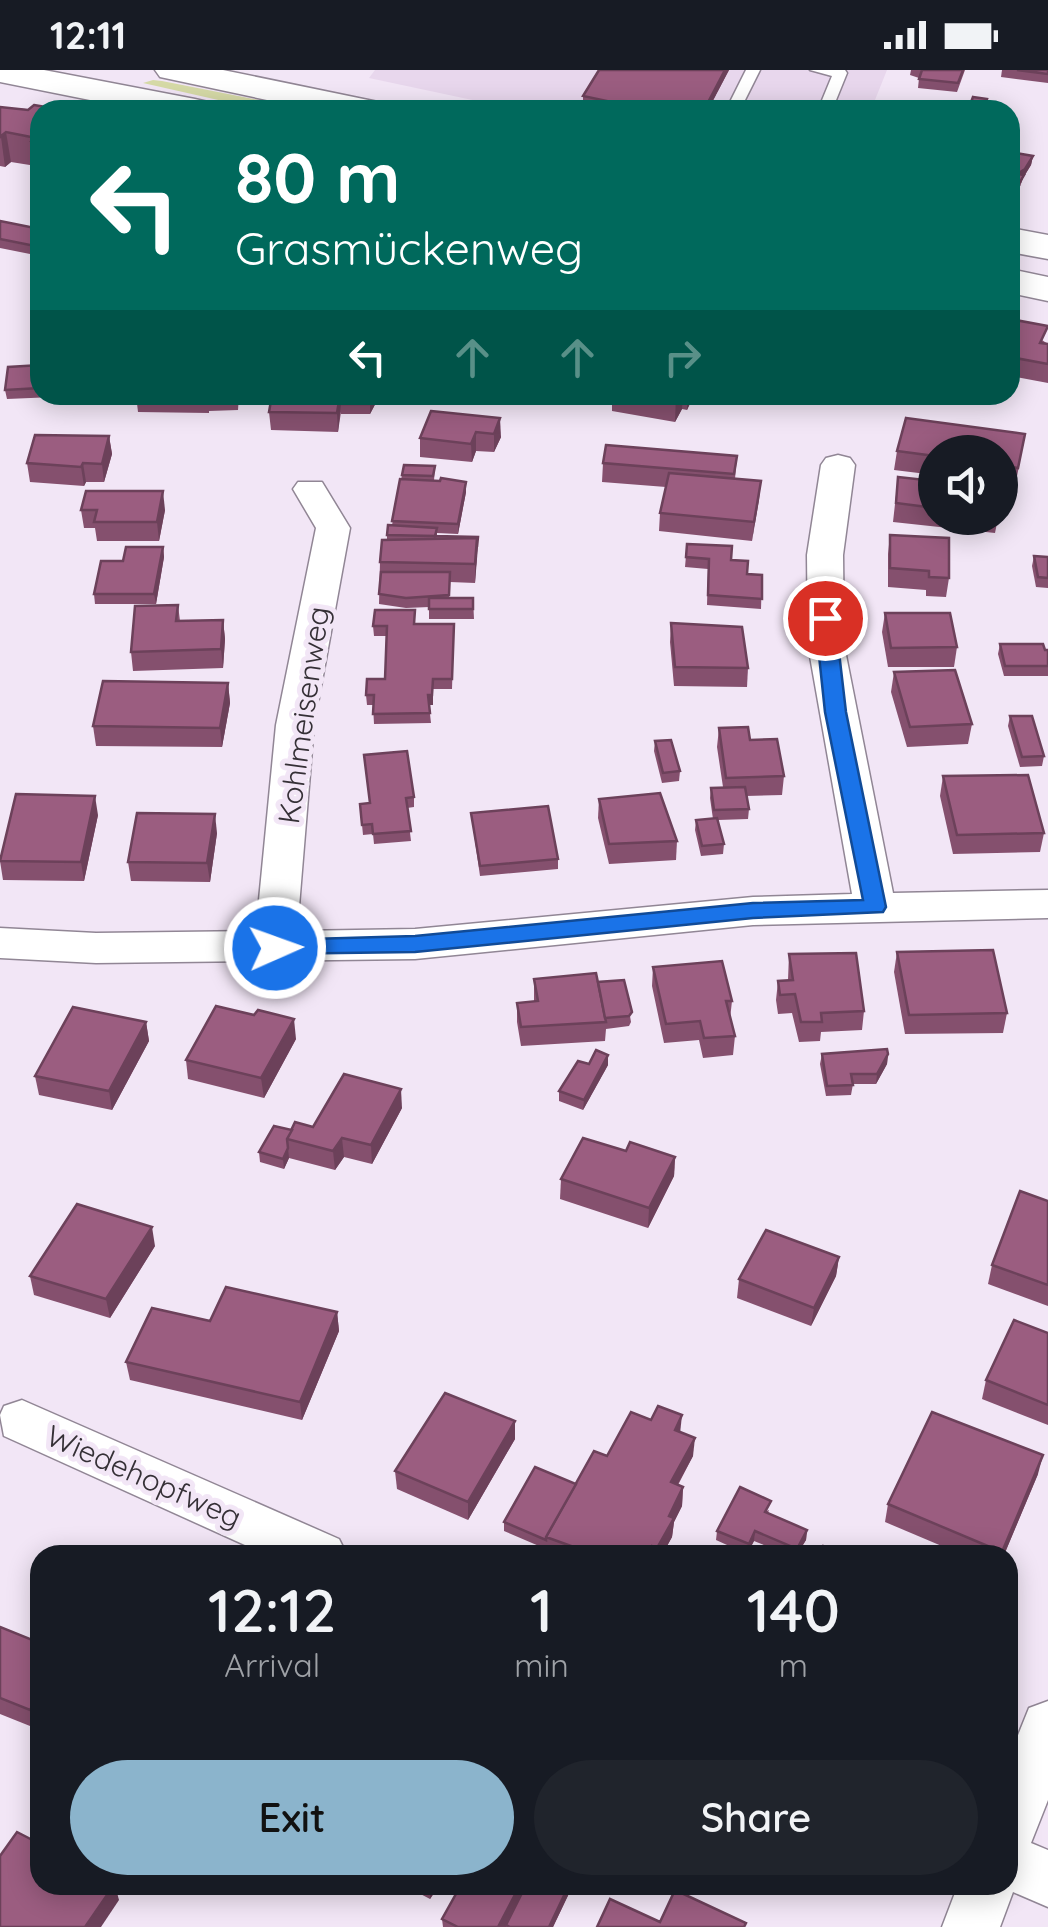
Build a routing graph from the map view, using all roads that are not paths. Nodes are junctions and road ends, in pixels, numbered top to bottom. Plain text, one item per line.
1 (172, 70) edge
2 (754, 70) edge
3 (817, 70) edge
4 (0, 72) edge
5 (843, 72) edge
6 (123, 81) edge
7 (170, 100) edge
8 (317, 100) edge
9 (738, 100) edge
10 (830, 100) edge
11 (1020, 242) edge
12 (1048, 247) edge
13 (1020, 283) edge
14 (1048, 289) edge
15 (838, 465) dead end
16 (310, 489) dead end
17 (1048, 904) edge
18 (875, 907) junction
19 (0, 944) edge
20 (275, 948) junction
21 (22, 1421) dead end
22 (299, 1545) edge
23 (1048, 1726) edge
24 (1018, 1806) edge
25 (1018, 1866) edge
26 (1048, 1879) edge
27 (983, 1895) edge
28 (972, 1927) edge

1 - 8 main road
2 - 9 lane
3 - 5 lane
4 - 6 main road
5 - 10 lane
6 - 7 main road
11 - 12 main road
13 - 14 main road
15 - 18 street
16 - 20 street, Kohlmeisenweg
17 - 18 street
18 - 20 street
19 - 20 street
21 - 22 street, Wiedehopfweg
23 - 24 street
25 - 26 street
27 - 28 street

